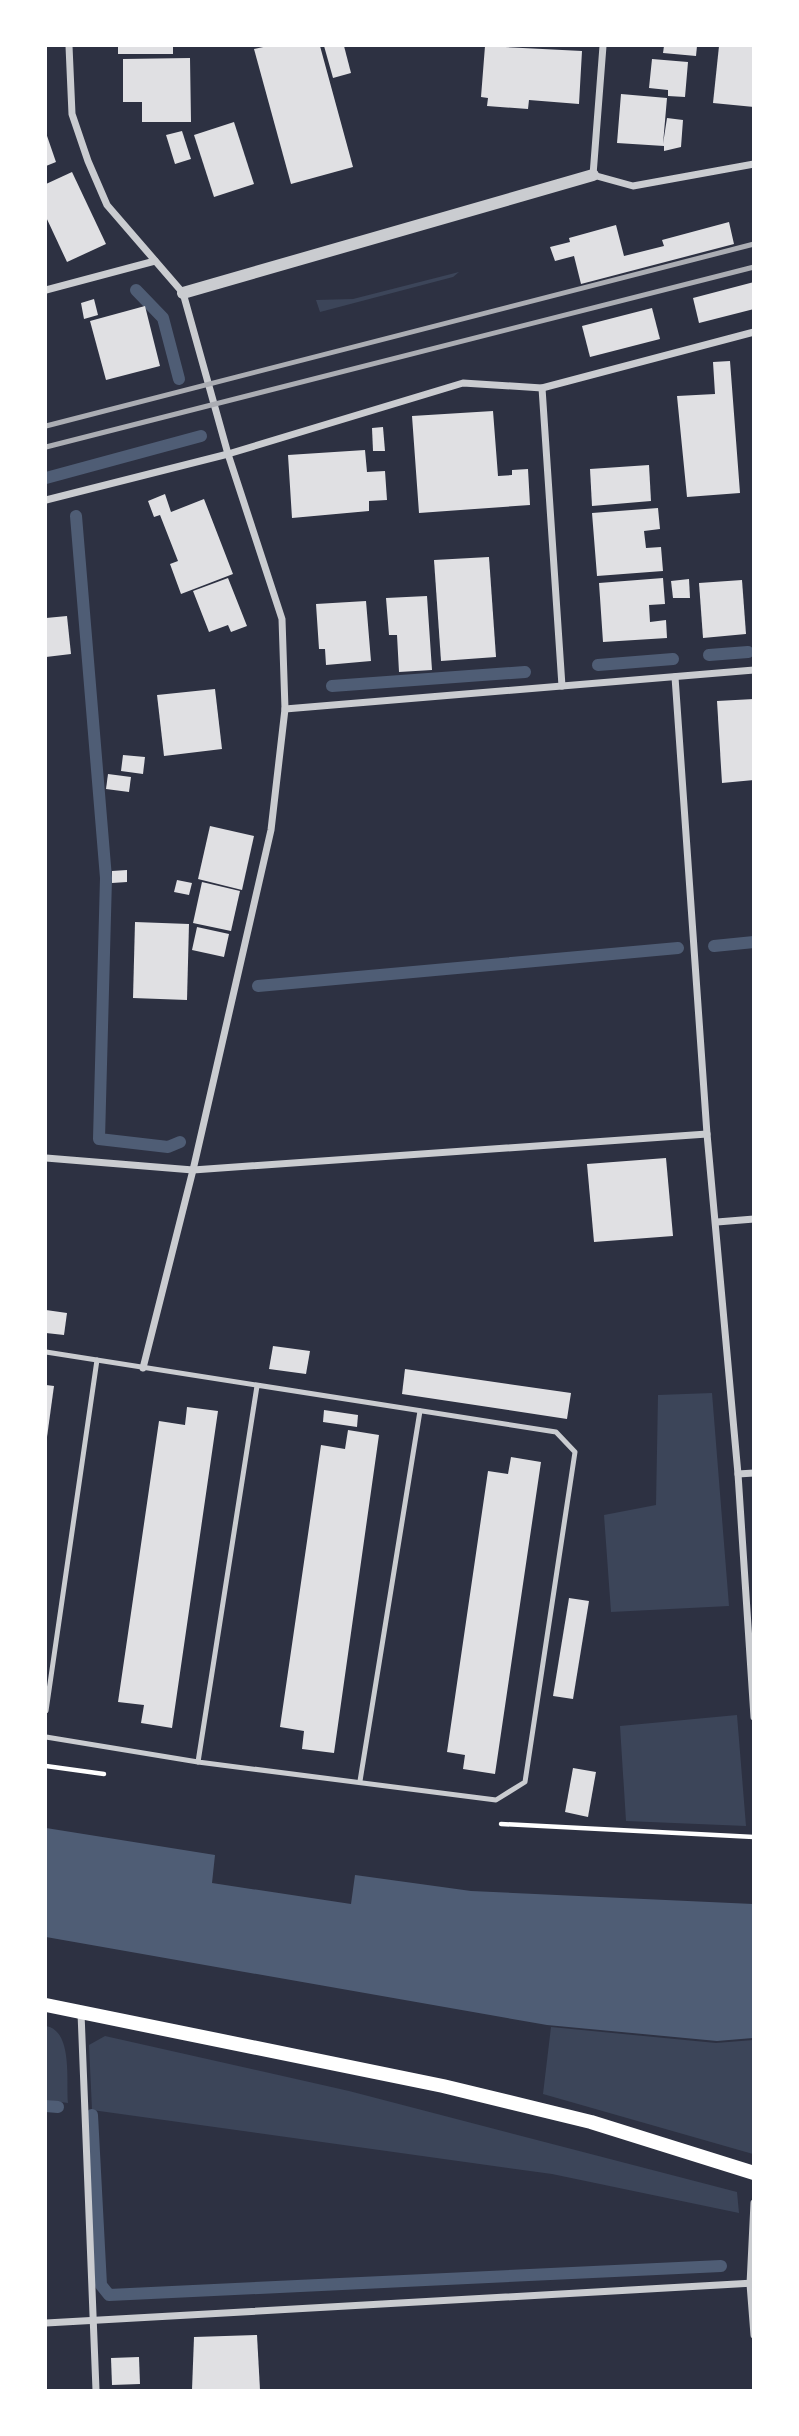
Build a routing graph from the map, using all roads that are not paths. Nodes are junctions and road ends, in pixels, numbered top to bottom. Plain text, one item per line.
1 (69, 46) edge
2 (603, 46) edge
3 (754, 164) edge
4 (593, 175) junction
5 (155, 261) junction
6 (46, 290) edge
7 (183, 293) junction
8 (754, 332) edge
9 (542, 388) junction
10 (228, 454) junction
11 (46, 500) edge
12 (754, 670) edge
13 (676, 677) junction
14 (562, 686) junction
15 (285, 709) junction
16 (707, 1133) junction
17 (46, 1158) edge
18 (193, 1170) junction
19 (754, 1219) edge
20 (717, 1222) junction
21 (46, 1352) edge
22 (97, 1360) junction
23 (143, 1368) junction
24 (257, 1385) junction
25 (420, 1411) junction
26 (754, 1473) edge
27 (738, 1474) junction
28 (46, 1711) edge
29 (754, 1717) edge
30 (46, 1737) edge
31 (198, 1762) junction
32 (360, 1781) junction
33 (46, 2005) edge
34 (81, 2013) junction
35 (754, 2173) edge
36 (754, 2203) edge
37 (752, 2283) edge
38 (93, 2318) junction
39 (46, 2323) edge
40 (754, 2335) edge
41 (96, 2390) edge

1 - 5 street
2 - 4 street
3 - 4 street
4 - 7 street
5 - 6 street
5 - 7 street
7 - 10 street
8 - 9 street
9 - 10 street
9 - 14 street
10 - 11 street
10 - 15 street
12 - 13 street
13 - 14 street
13 - 16 street
14 - 15 street
15 - 18 street
16 - 18 street
16 - 20 street
17 - 18 street
18 - 23 street
19 - 20 street
20 - 27 street
21 - 22 lane
22 - 23 lane
22 - 28 lane
23 - 24 lane
24 - 25 lane
24 - 31 lane
25 - 32 lane
25 - 32 lane
26 - 27 street
27 - 29 street
30 - 31 lane
31 - 32 lane
33 - 34 main road
34 - 35 main road
34 - 38 street
36 - 37 street
37 - 38 street
37 - 40 street
38 - 39 street
38 - 41 street

